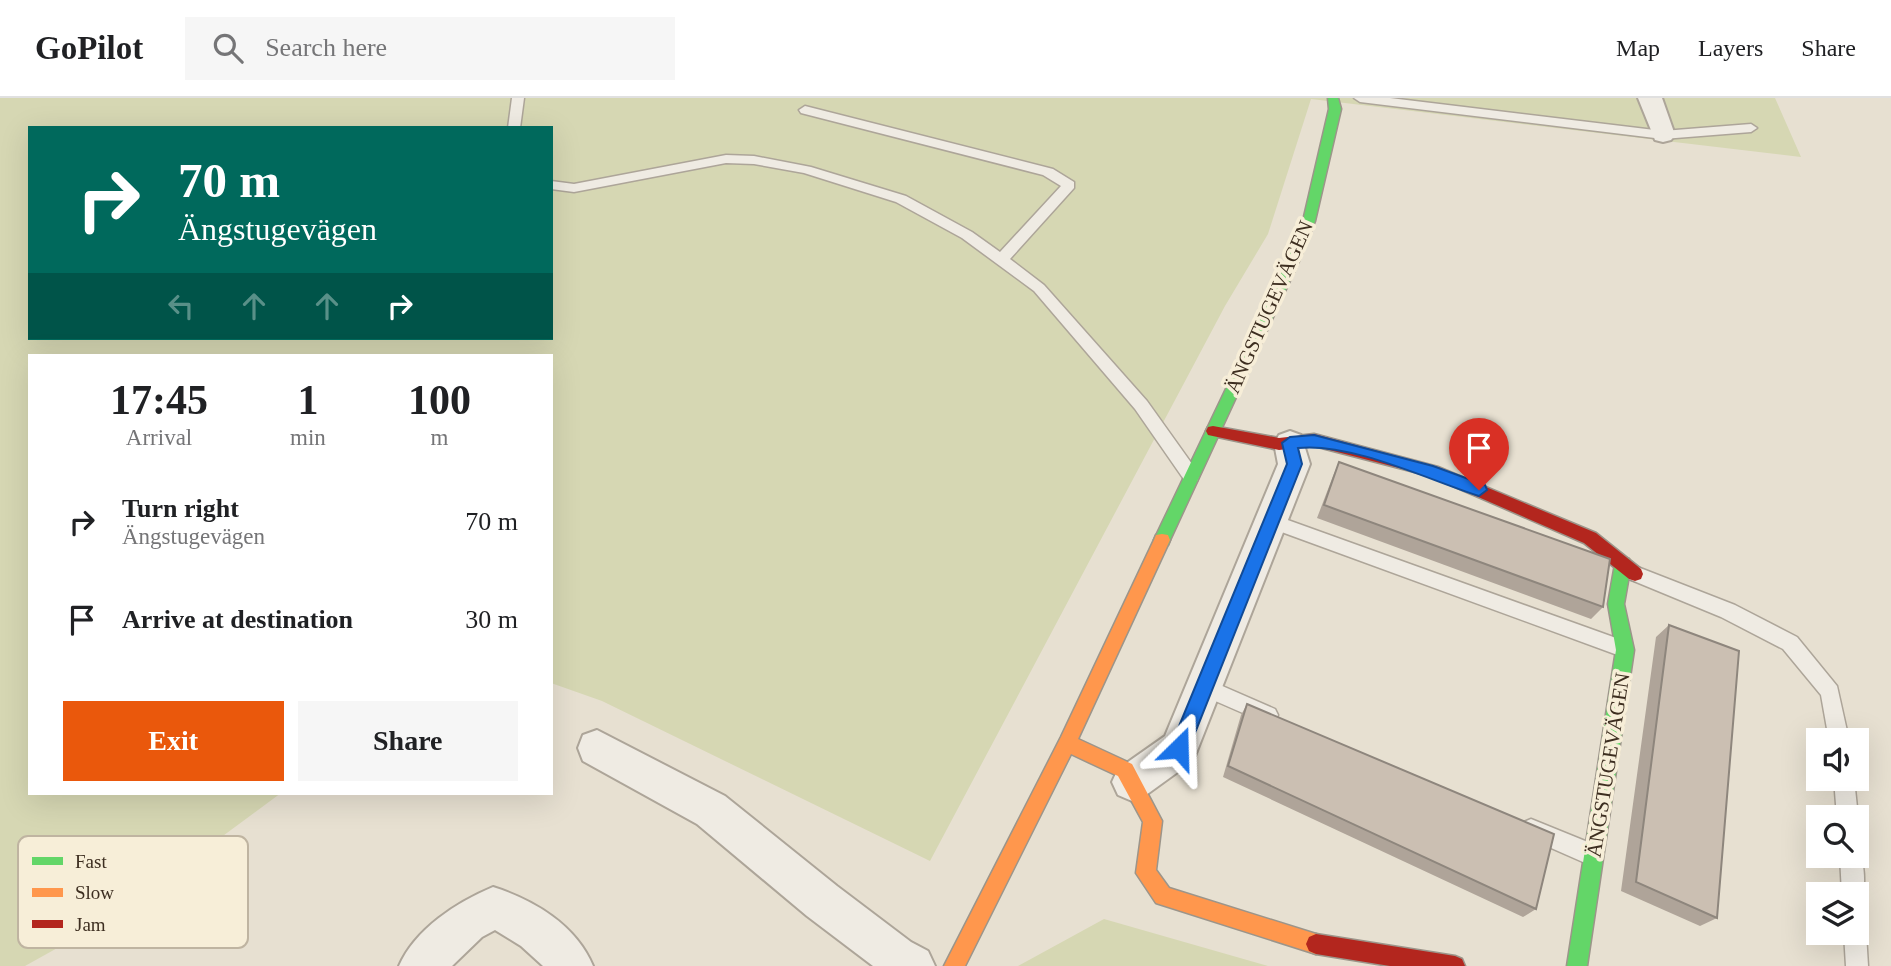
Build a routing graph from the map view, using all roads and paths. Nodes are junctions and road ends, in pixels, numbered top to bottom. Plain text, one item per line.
1 (518, 98) edge
2 (1333, 98) edge
3 (1360, 98) edge
4 (1488, 98) edge
5 (1650, 98) edge
6 (805, 110) dead end
7 (1491, 113) junction
8 (514, 126) edge
9 (1751, 128) dead end
10 (1663, 135) junction
11 (553, 185) edge
12 (1001, 260) junction
13 (1213, 431) junction
14 (1290, 443) junction
15 (1191, 476) junction
16 (1271, 521) junction
17 (1629, 569) junction
18 (1625, 650) junction
19 (1204, 687) junction
20 (1292, 725) edge
21 (1837, 728) edge
22 (1067, 743) junction
23 (597, 748) dead end
24 (1132, 782) junction
25 (1518, 823) edge
26 (1593, 855) junction
27 (1856, 945) edge
28 (421, 966) edge
29 (571, 966) edge
30 (913, 966) edge
31 (954, 966) edge
32 (1455, 966) edge
33 (1577, 966) edge
34 (1857, 966) edge

1 - 8 lane
2 - 13 street, ÄNGSTUGEVÄGEN
3 - 7 lane
4 - 7 lane
5 - 10 street
6 - 12 lane
7 - 10 lane
9 - 10 lane
11 - 12 lane
12 - 15 lane
13 - 14 street
13 - 15 street, ÄNGSTUGEVÄGEN
14 - 16 street
14 - 17 street
15 - 22 street, ÄNGSTUGEVÄGEN
16 - 18 lane
16 - 19 street
17 - 18 street, ÄNGSTUGEVÄGEN
17 - 21 lane
18 - 26 street, ÄNGSTUGEVÄGEN
19 - 20 lane
19 - 24 street
22 - 24 street
22 - 31 street, ÄNGSTUGEVÄGEN
23 - 30 street
24 - 32 street
25 - 26 lane
26 - 33 street, ÄNGSTUGEVÄGEN
27 - 34 lane
28 - 29 street

